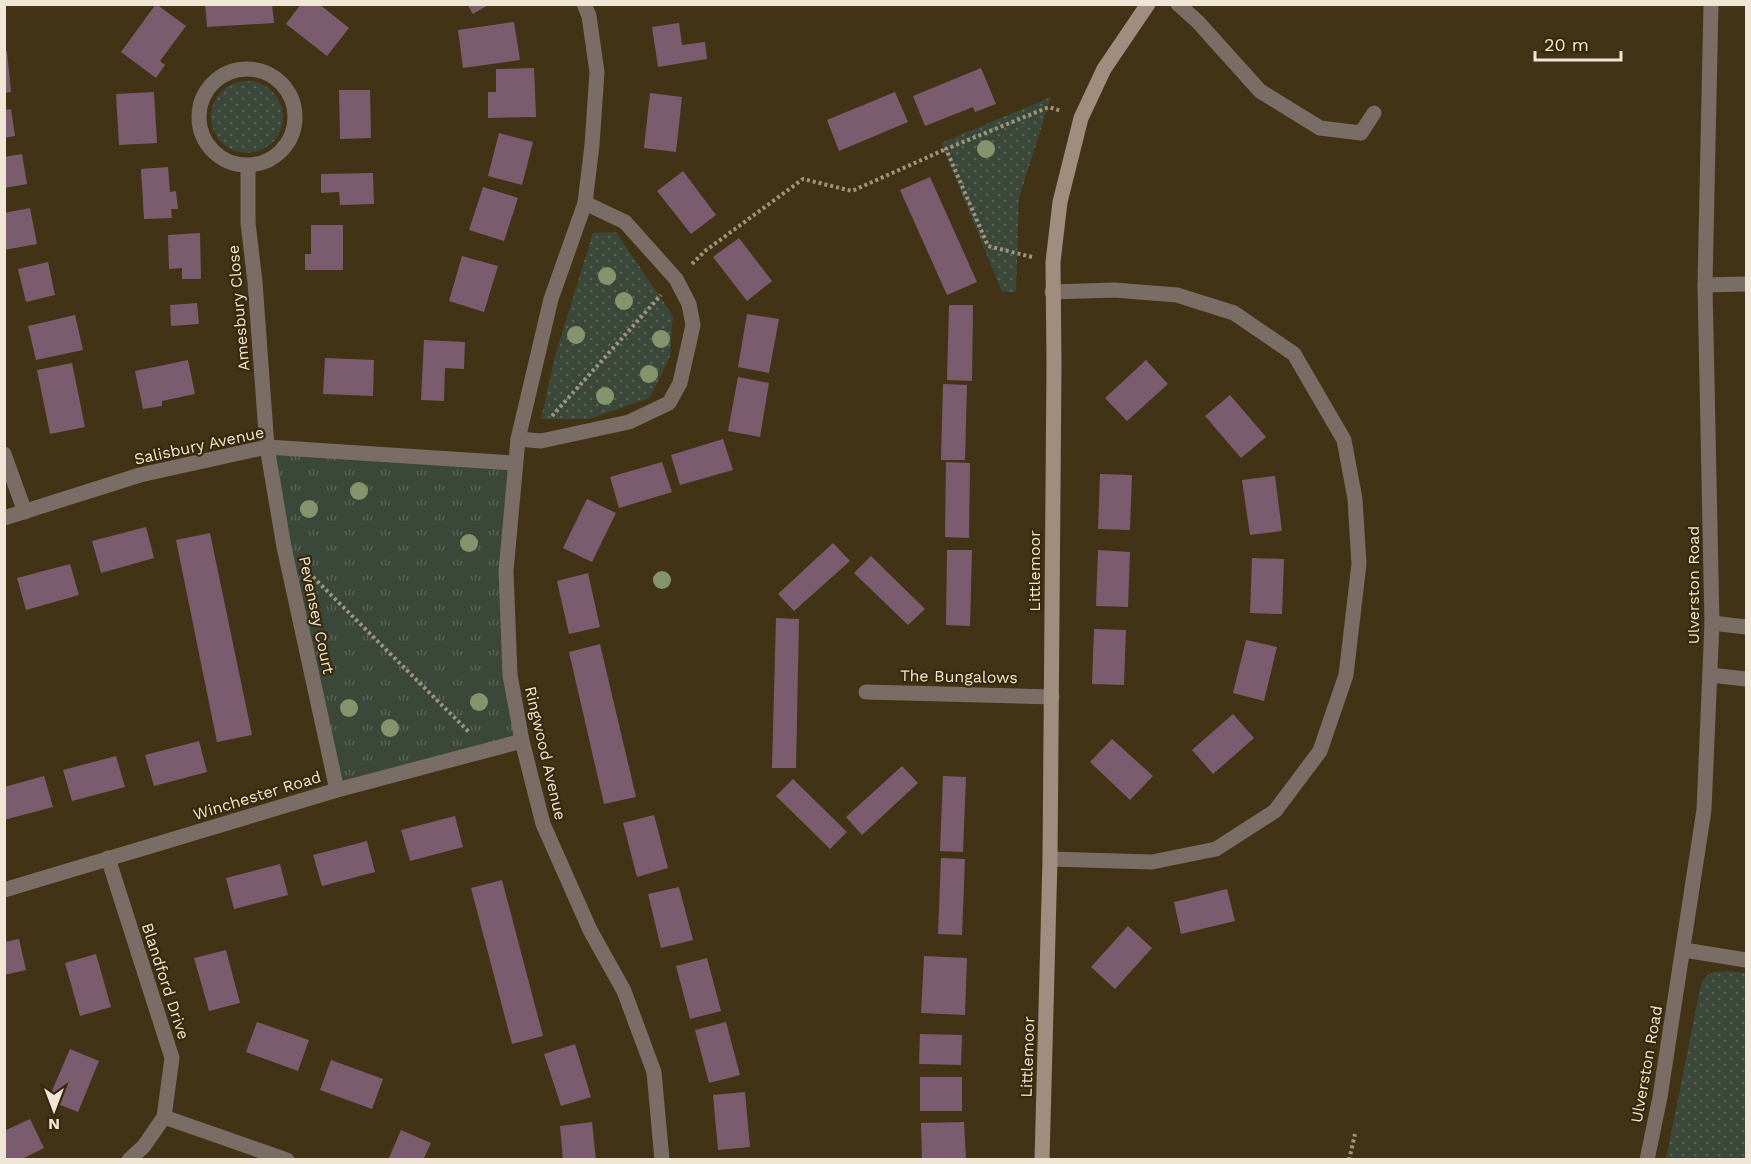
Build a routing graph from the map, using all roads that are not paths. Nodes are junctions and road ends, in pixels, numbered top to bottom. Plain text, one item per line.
1 (584, 4) edge
2 (1148, 4) edge
3 (1178, 4) edge
4 (1711, 4) edge
5 (1374, 113) dead end
6 (248, 167) junction
7 (585, 203) junction
8 (1746, 284) edge
9 (1705, 285) junction
10 (1052, 292) junction
11 (518, 439) junction
12 (267, 447) junction
13 (4, 454) edge
14 (515, 462) junction
15 (25, 512) junction
16 (4, 518) edge
17 (1712, 623) junction
18 (1746, 627) edge
19 (1710, 675) junction
20 (1746, 679) edge
21 (866, 692) dead end
22 (1052, 696) junction
23 (522, 741) junction
24 (337, 790) junction
25 (108, 858) junction
26 (1050, 859) junction
27 (4, 890) edge
28 (1684, 950) junction
29 (1746, 960) edge
30 (164, 1117) junction
31 (129, 1160) edge
32 (287, 1160) edge
33 (662, 1160) edge
34 (1042, 1160) edge
35 (1647, 1160) edge

1 - 7 street, Ringwood Avenue
2 - 10 main road, Littlemoor
3 - 5 street
4 - 9 street, Ulverston Road
6 - 6 street
6 - 12 street, Amesbury Close
7 - 11 street, Ringwood Avenue
7 - 11 street
8 - 9 street
9 - 17 street, Ulverston Road
10 - 22 main road, Littlemoor
10 - 26 street
11 - 14 street, Ringwood Avenue
12 - 14 street, Salisbury Avenue
12 - 15 street, Salisbury Avenue
12 - 24 street, Pevensey Court
13 - 15 street
14 - 23 street, Ringwood Avenue
15 - 16 street, Salisbury Avenue
17 - 18 street
17 - 19 street, Ulverston Road
19 - 20 street
19 - 28 street, Ulverston Road
21 - 22 street, The Bungalows
22 - 26 main road, Littlemoor
23 - 24 street, Winchester Road
23 - 33 street, Ringwood Avenue
24 - 25 street, Winchester Road
25 - 27 street, Winchester Road
25 - 30 street, Blandford Drive
26 - 34 main road, Littlemoor
28 - 29 street
28 - 35 street, Ulverston Road
30 - 31 street, Blandford Drive
30 - 32 street

